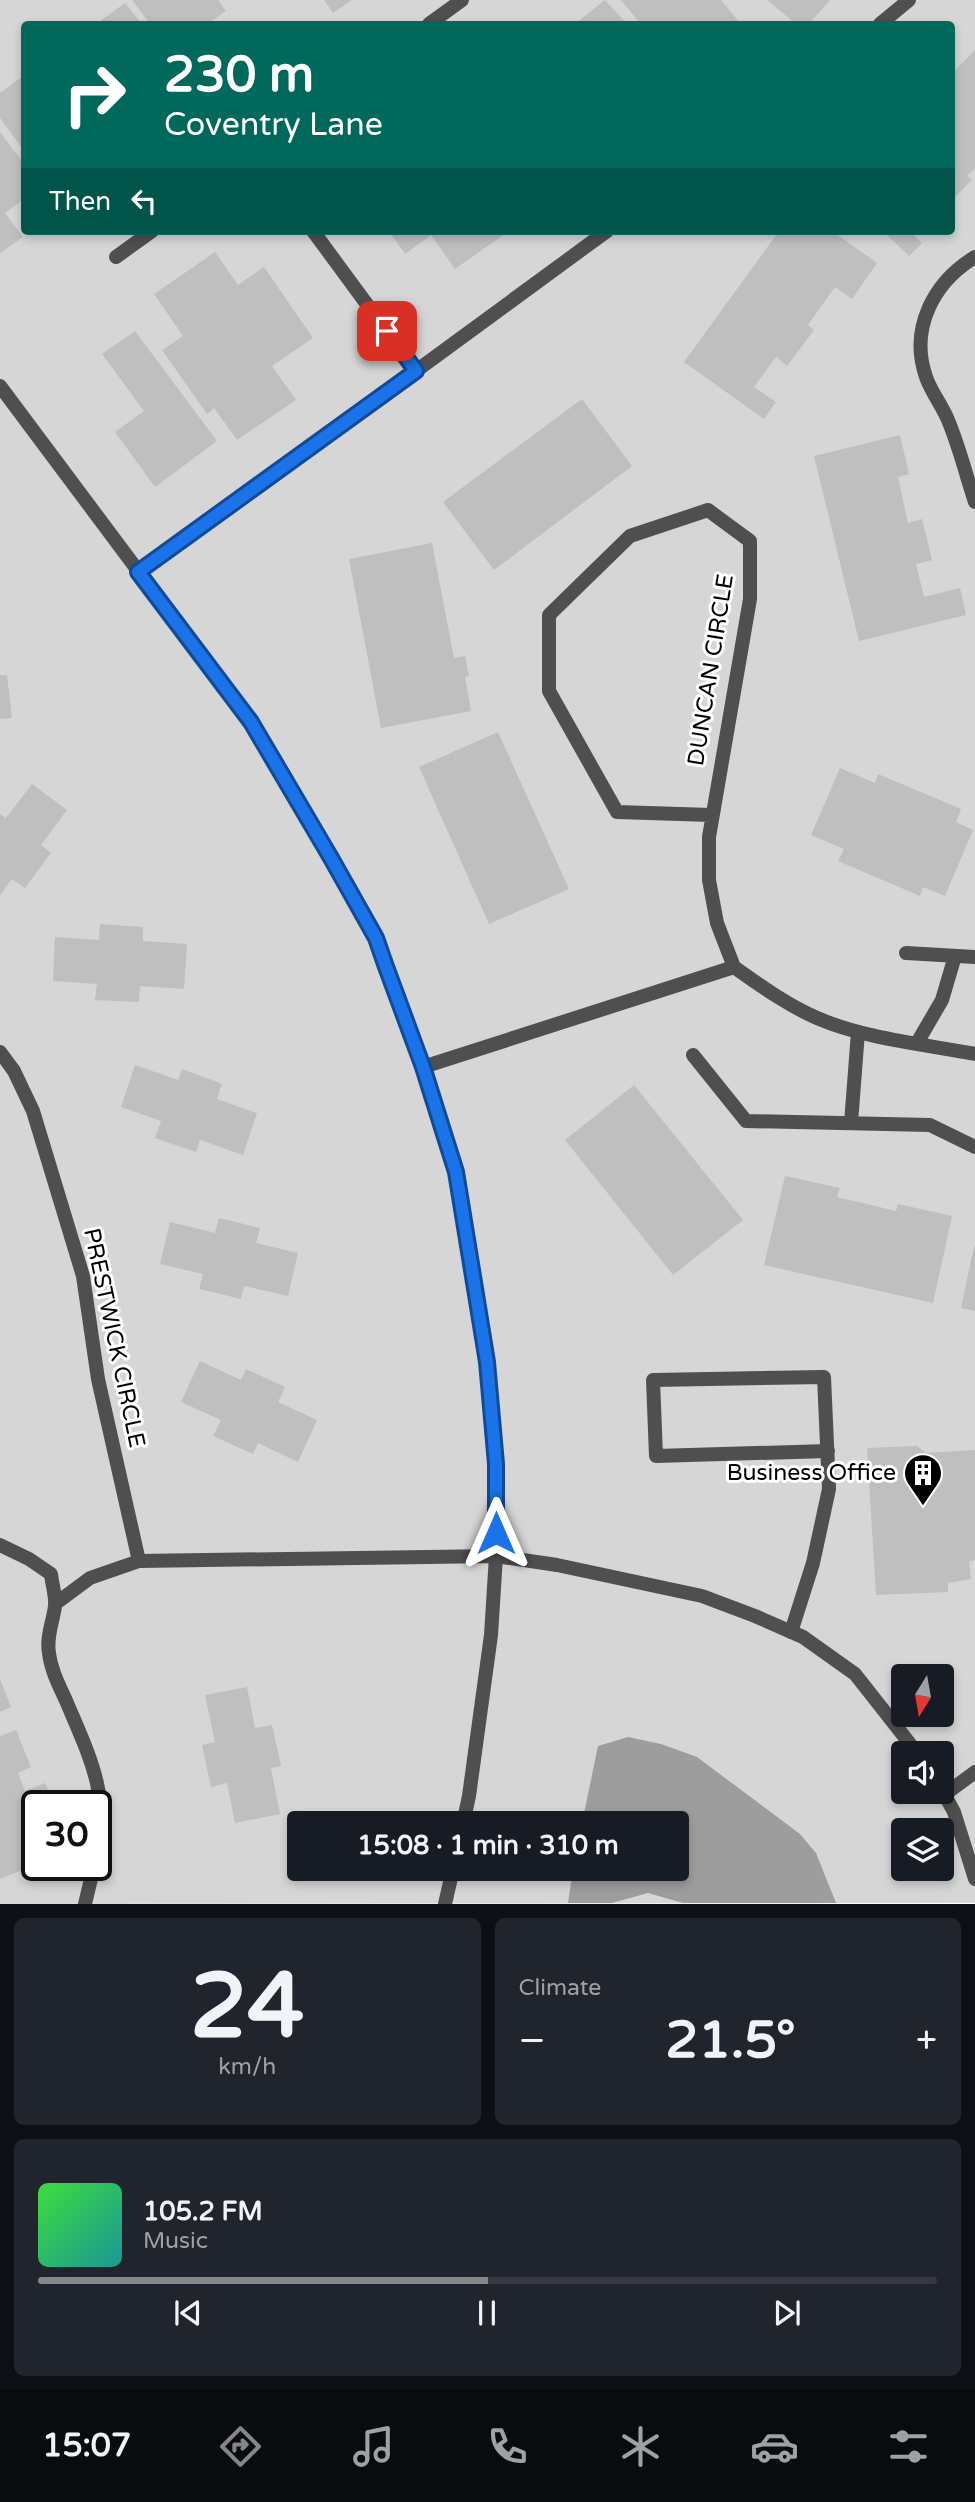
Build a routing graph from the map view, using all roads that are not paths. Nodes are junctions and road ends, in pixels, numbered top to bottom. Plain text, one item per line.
1 (461, 0) edge
2 (909, 0) edge
3 (433, 21) edge
4 (884, 21) edge
5 (146, 235) edge
6 (316, 235) edge
7 (602, 235) edge
8 (116, 257) dead end
9 (975, 257) edge
10 (416, 371) junction
11 (0, 386) edge
12 (975, 502) edge
13 (138, 572) junction
14 (711, 815) junction
15 (906, 953) dead end
16 (956, 956) junction
17 (975, 957) edge
18 (734, 967) junction
19 (858, 1032) junction
20 (917, 1044) junction
21 (0, 1052) edge
22 (975, 1054) edge
23 (693, 1055) dead end
24 (423, 1067) junction
25 (851, 1123) junction
26 (975, 1147) edge
27 (828, 1451) junction
28 (0, 1545) edge
29 (496, 1556) junction
30 (139, 1561) junction
31 (55, 1604) junction
32 (791, 1632) junction
33 (908, 1741) edge
34 (975, 1772) edge
35 (954, 1786) edge
36 (100, 1790) edge
37 (949, 1804) edge
38 (465, 1811) edge
39 (975, 1879) edge
40 (90, 1881) edge
41 (450, 1881) edge
42 (85, 1903) edge
43 (445, 1903) edge

1 - 3 street
2 - 4 street
5 - 8 street
6 - 10 street
7 - 10 street
9 - 12 street
10 - 13 street
11 - 13 street
13 - 24 street
14 - 14 street, DUNCAN CIRCLE
14 - 18 street, DUNCAN CIRCLE
15 - 16 street
16 - 17 street
16 - 20 street
18 - 19 street
18 - 24 street
19 - 20 street
19 - 25 street
20 - 22 street
21 - 30 street, PRESTWICK CIRCLE
23 - 25 street
24 - 29 street
25 - 26 street
27 - 27 street
27 - 32 street
28 - 31 street
29 - 30 street
29 - 32 street
29 - 38 street
30 - 31 street
31 - 36 street
32 - 33 street
34 - 35 street
37 - 39 street
40 - 42 street
41 - 43 street

